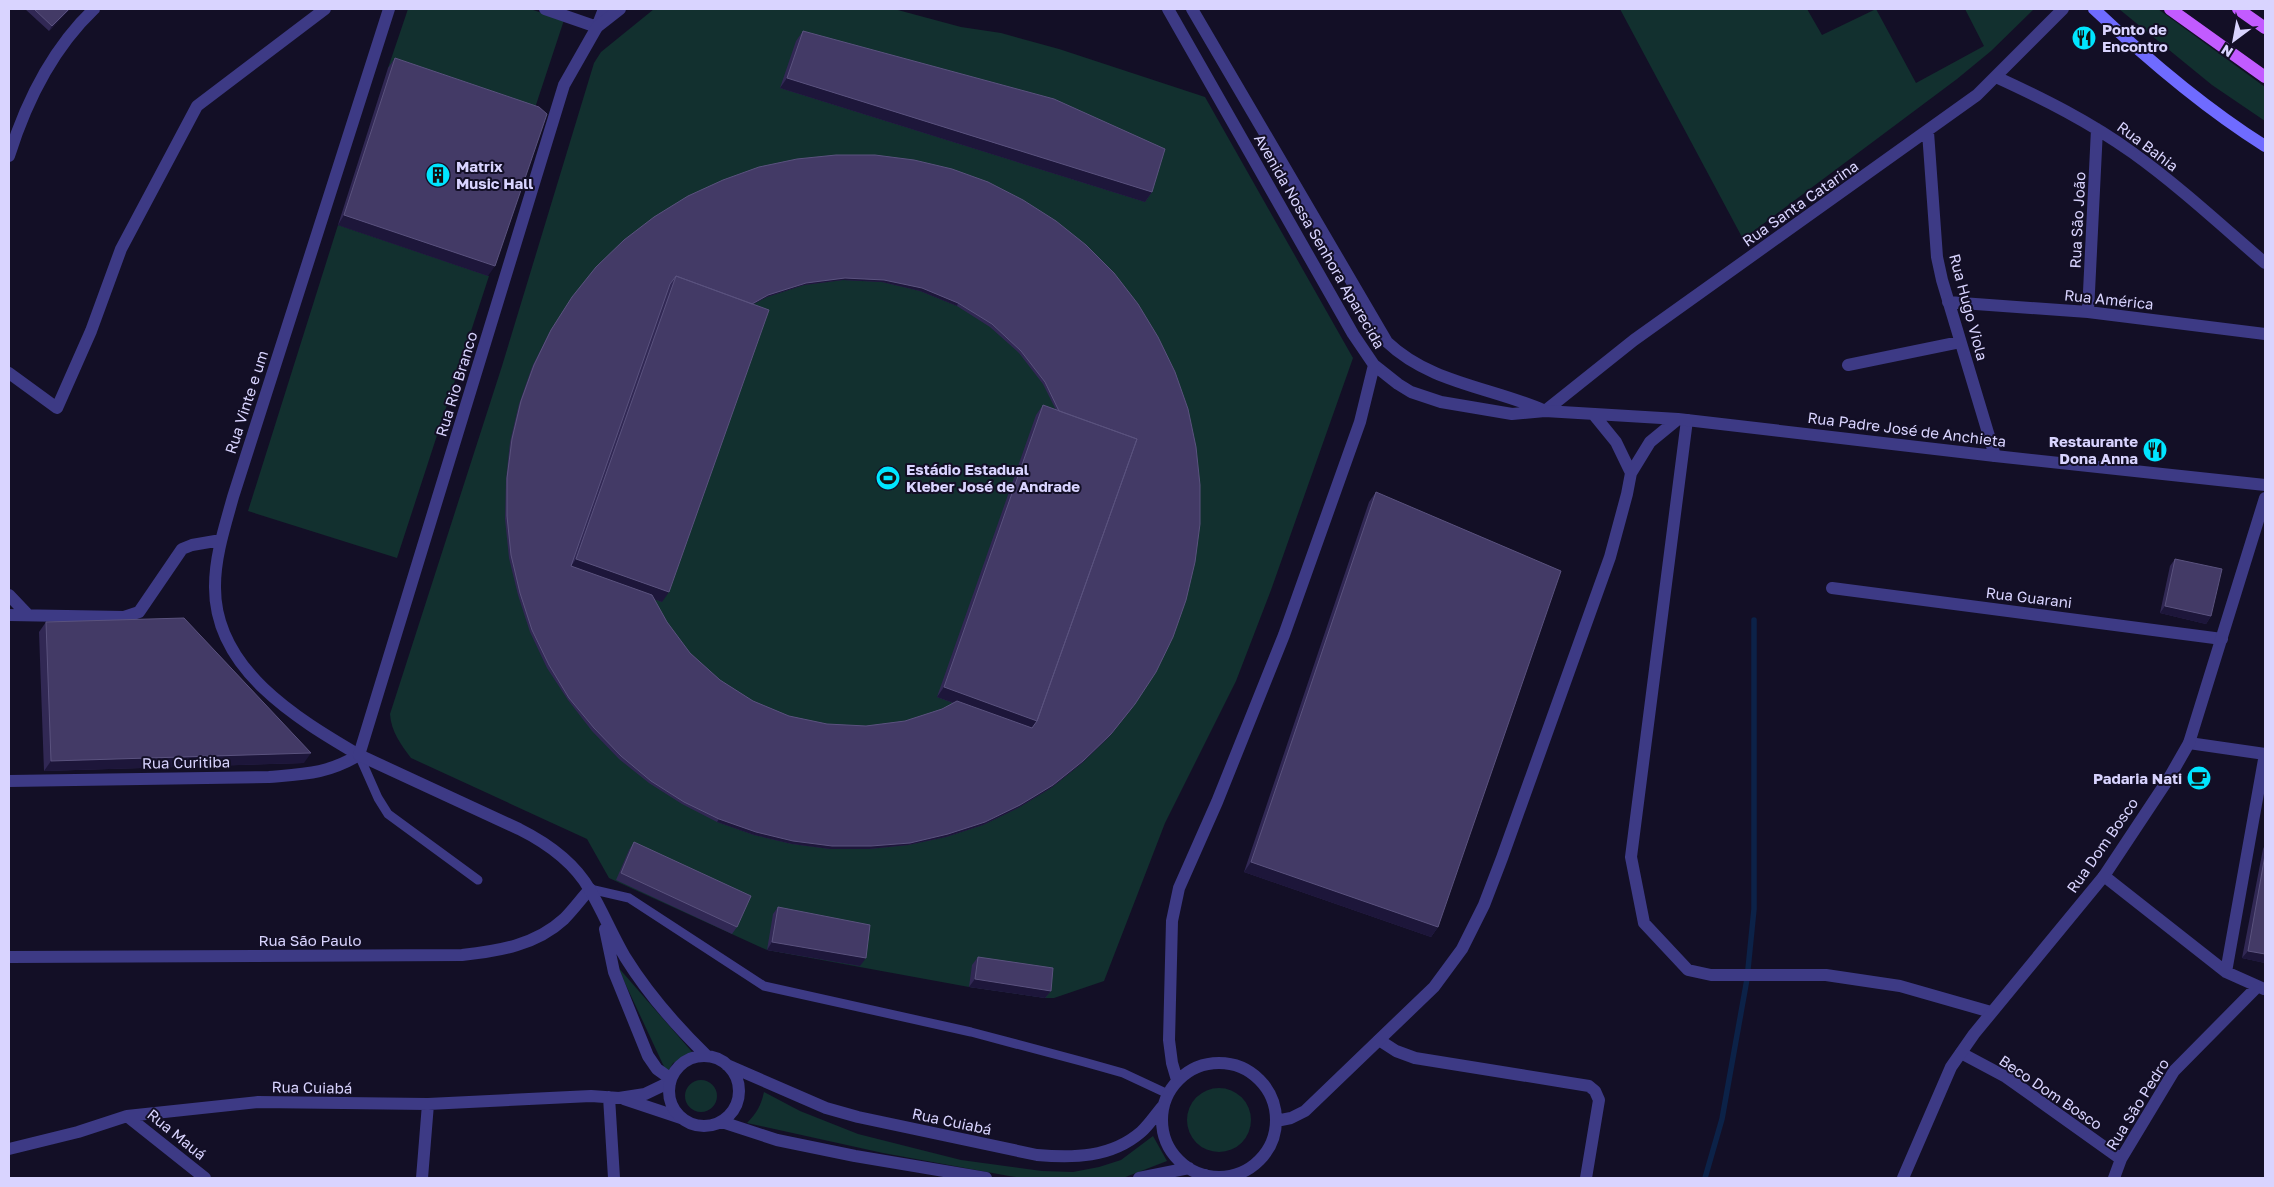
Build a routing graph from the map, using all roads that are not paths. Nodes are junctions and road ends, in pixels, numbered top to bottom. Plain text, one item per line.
1 (94, 9) edge
2 (325, 9) edge
3 (389, 9) edge
4 (545, 9) edge
5 (604, 9) edge
6 (620, 9) edge
7 (1168, 9) edge
8 (1192, 9) edge
9 (2063, 9) edge
10 (2094, 9) edge
11 (2170, 9) edge
12 (2238, 9) edge
13 (597, 28) junction
14 (2265, 28) edge
15 (1996, 77) junction
16 (2265, 78) edge
17 (2097, 129) junction
18 (1928, 132) junction
19 (2265, 146) edge
20 (9, 156) edge
21 (2265, 263) edge
22 (1948, 302) junction
23 (2088, 312) junction
24 (2265, 334) edge
25 (1960, 342) junction
26 (1374, 365) junction
27 (1848, 365) dead end
28 (9, 373) edge
29 (1545, 411) junction
30 (1594, 415) junction
31 (1682, 419) junction
32 (1995, 456) junction
33 (1631, 473) junction
34 (2265, 485) edge
35 (2265, 498) edge
36 (221, 540) junction
37 (1832, 588) dead end
38 (9, 595) edge
39 (9, 615) edge
40 (28, 615) junction
41 (2222, 639) junction
42 (2189, 742) junction
43 (2265, 754) edge
44 (359, 755) junction
45 (9, 781) edge
46 (2104, 876) junction
47 (478, 880) dead end
48 (590, 889) junction
49 (604, 919) junction
50 (9, 957) edge
51 (2226, 972) junction
52 (2261, 988) edge
53 (1991, 1012) junction
54 (1379, 1040) junction
55 (1961, 1053) junction
56 (707, 1056) junction
57 (727, 1065) junction
58 (670, 1080) junction
59 (1177, 1080) junction
60 (614, 1097) junction
61 (1166, 1100) junction
62 (428, 1104) junction
63 (128, 1116) junction
64 (681, 1118) junction
65 (1276, 1121) junction
66 (722, 1122) junction
67 (9, 1149) edge
68 (2121, 1159) junction
69 (1189, 1168) junction
70 (1205, 1177) edge
71 (205, 1178) edge
72 (422, 1178) edge
73 (614, 1178) edge
74 (986, 1178) edge
75 (1140, 1178) edge
76 (1226, 1178) edge
77 (1586, 1178) edge
78 (1903, 1178) edge
79 (2114, 1178) edge

1 - 20 street
2 - 28 street
3 - 36 street, Rua Vinte e um
4 - 13 street
5 - 13 street
6 - 13 street
7 - 26 street, Avenida Nossa Senhora Aparecida
8 - 29 street, Avenida Nossa Senhora Aparecida
9 - 15 street, Rua Santa Catarina
10 - 19 main road
11 - 16 main road
12 - 14 main road
13 - 44 street, Rua Rio Branco
15 - 17 street, Rua Bahia
15 - 18 street, Rua Santa Catarina
17 - 21 street, Rua Bahia
17 - 23 street, Rua São João
18 - 22 street, Rua Hugo Viola
18 - 29 street, Rua Santa Catarina
22 - 23 street, Rua América
22 - 25 street, Rua Hugo Viola
23 - 24 street, Rua América
25 - 27 street
25 - 32 street, Rua Hugo Viola
26 - 29 street, Avenida Nossa Senhora Aparecida
26 - 59 street
29 - 30 street, Rua Padre José de Anchieta
30 - 31 street, Rua Padre José de Anchieta
30 - 33 street
31 - 32 street, Rua Padre José de Anchieta
31 - 33 street
31 - 53 street
32 - 34 street, Rua Padre José de Anchieta
33 - 54 street
35 - 41 street, Rua Dom Bosco
36 - 40 street
36 - 44 street, Rua Vinte e um
37 - 41 street, Rua Guarani
38 - 40 street
39 - 40 street
41 - 42 street, Rua Dom Bosco
42 - 43 street
42 - 46 street, Rua Dom Bosco
43 - 51 street
44 - 45 street, Rua Curitiba
44 - 47 lane
44 - 48 street, Rua Vinte e um
46 - 51 street
46 - 53 street, Rua Dom Bosco
48 - 49 street, Rua Vinte e um
48 - 50 street, Rua São Paulo
48 - 61 lane
49 - 56 street
49 - 58 street
51 - 52 street
52 - 68 street, Rua São Pedro
53 - 55 street, Rua Dom Bosco
54 - 65 street
54 - 77 street
55 - 68 street, Beco Dom Bosco
55 - 78 street, Rua Dom Bosco
56 - 57 street
56 - 58 street
57 - 61 street, Rua Cuiabá
57 - 66 street
58 - 60 street, Rua Cuiabá
58 - 64 street
59 - 61 street
59 - 65 street
60 - 62 street, Rua Cuiabá
60 - 64 street, Rua Cuiabá
60 - 73 street
61 - 69 street
62 - 63 street, Rua Cuiabá
62 - 72 street
63 - 67 street, Rua Cuiabá
63 - 71 street, Rua Mauá
64 - 66 street
65 - 76 street
66 - 74 street
68 - 79 street, Rua São Pedro
69 - 70 street
69 - 75 street
70 - 76 street

